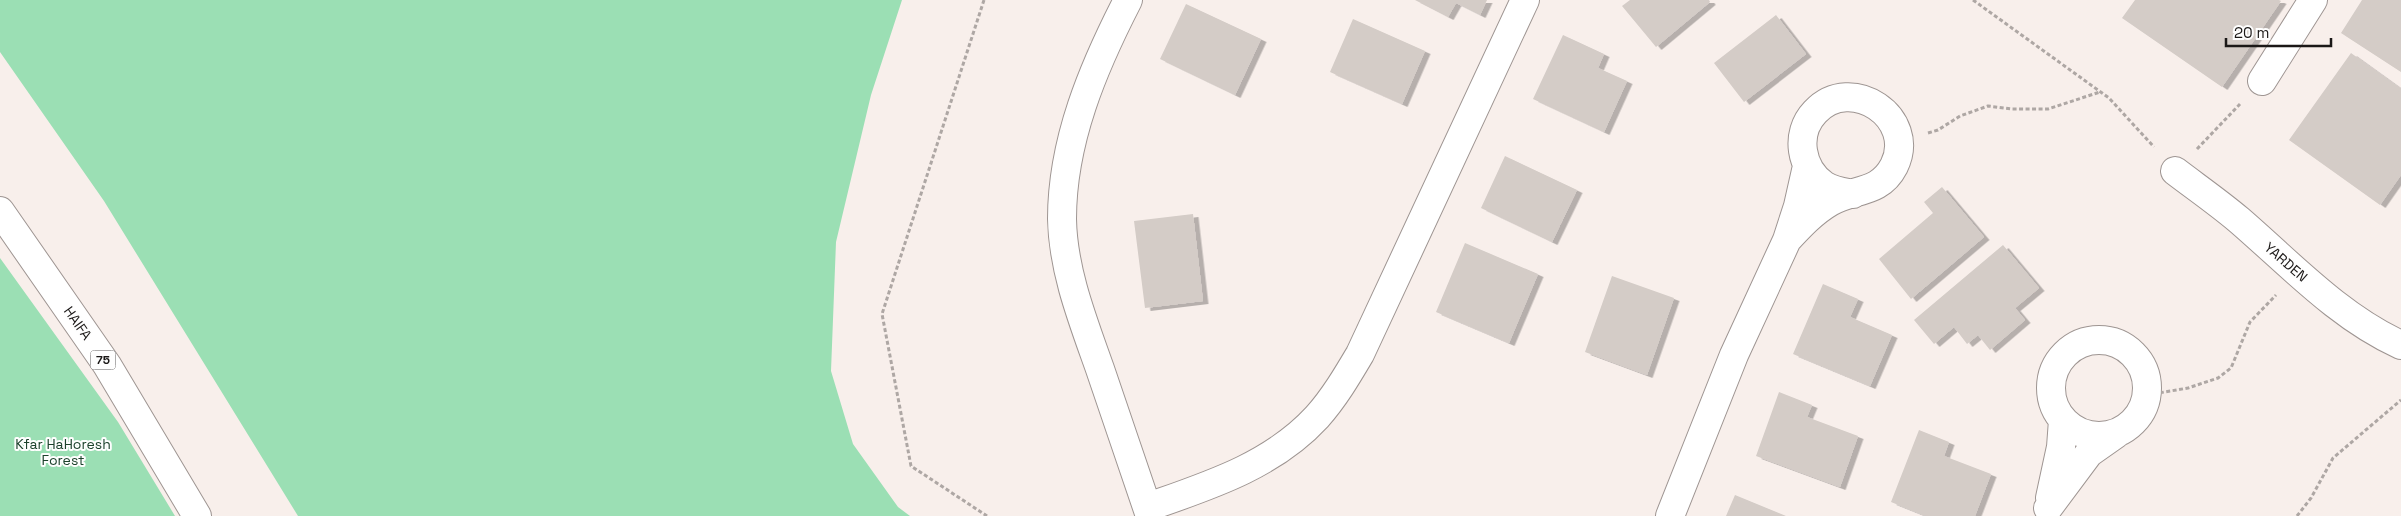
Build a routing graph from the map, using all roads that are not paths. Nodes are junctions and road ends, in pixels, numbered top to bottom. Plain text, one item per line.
1 (1128, 0) edge
2 (1526, 0) edge
3 (2313, 0) edge
4 (2262, 81) road end
5 (1807, 166) junction
6 (2176, 171) road end
7 (1853, 194) junction
8 (0, 211) edge
9 (1787, 240) junction
10 (2401, 345) edge
11 (2064, 420) junction
12 (2116, 434) junction
13 (1149, 512) edge
14 (2046, 512) edge
15 (197, 516) edge
16 (1670, 516) edge

1 - 13 main road
2 - 13 main road
3 - 4 main road
5 - 7 main road
5 - 7 main road
5 - 9 main road
6 - 10 main road, YARDEN
7 - 9 main road
8 - 15 main road, HAIFA / 75
9 - 16 main road
11 - 12 main road
11 - 12 main road
11 - 14 main road
12 - 14 main road

